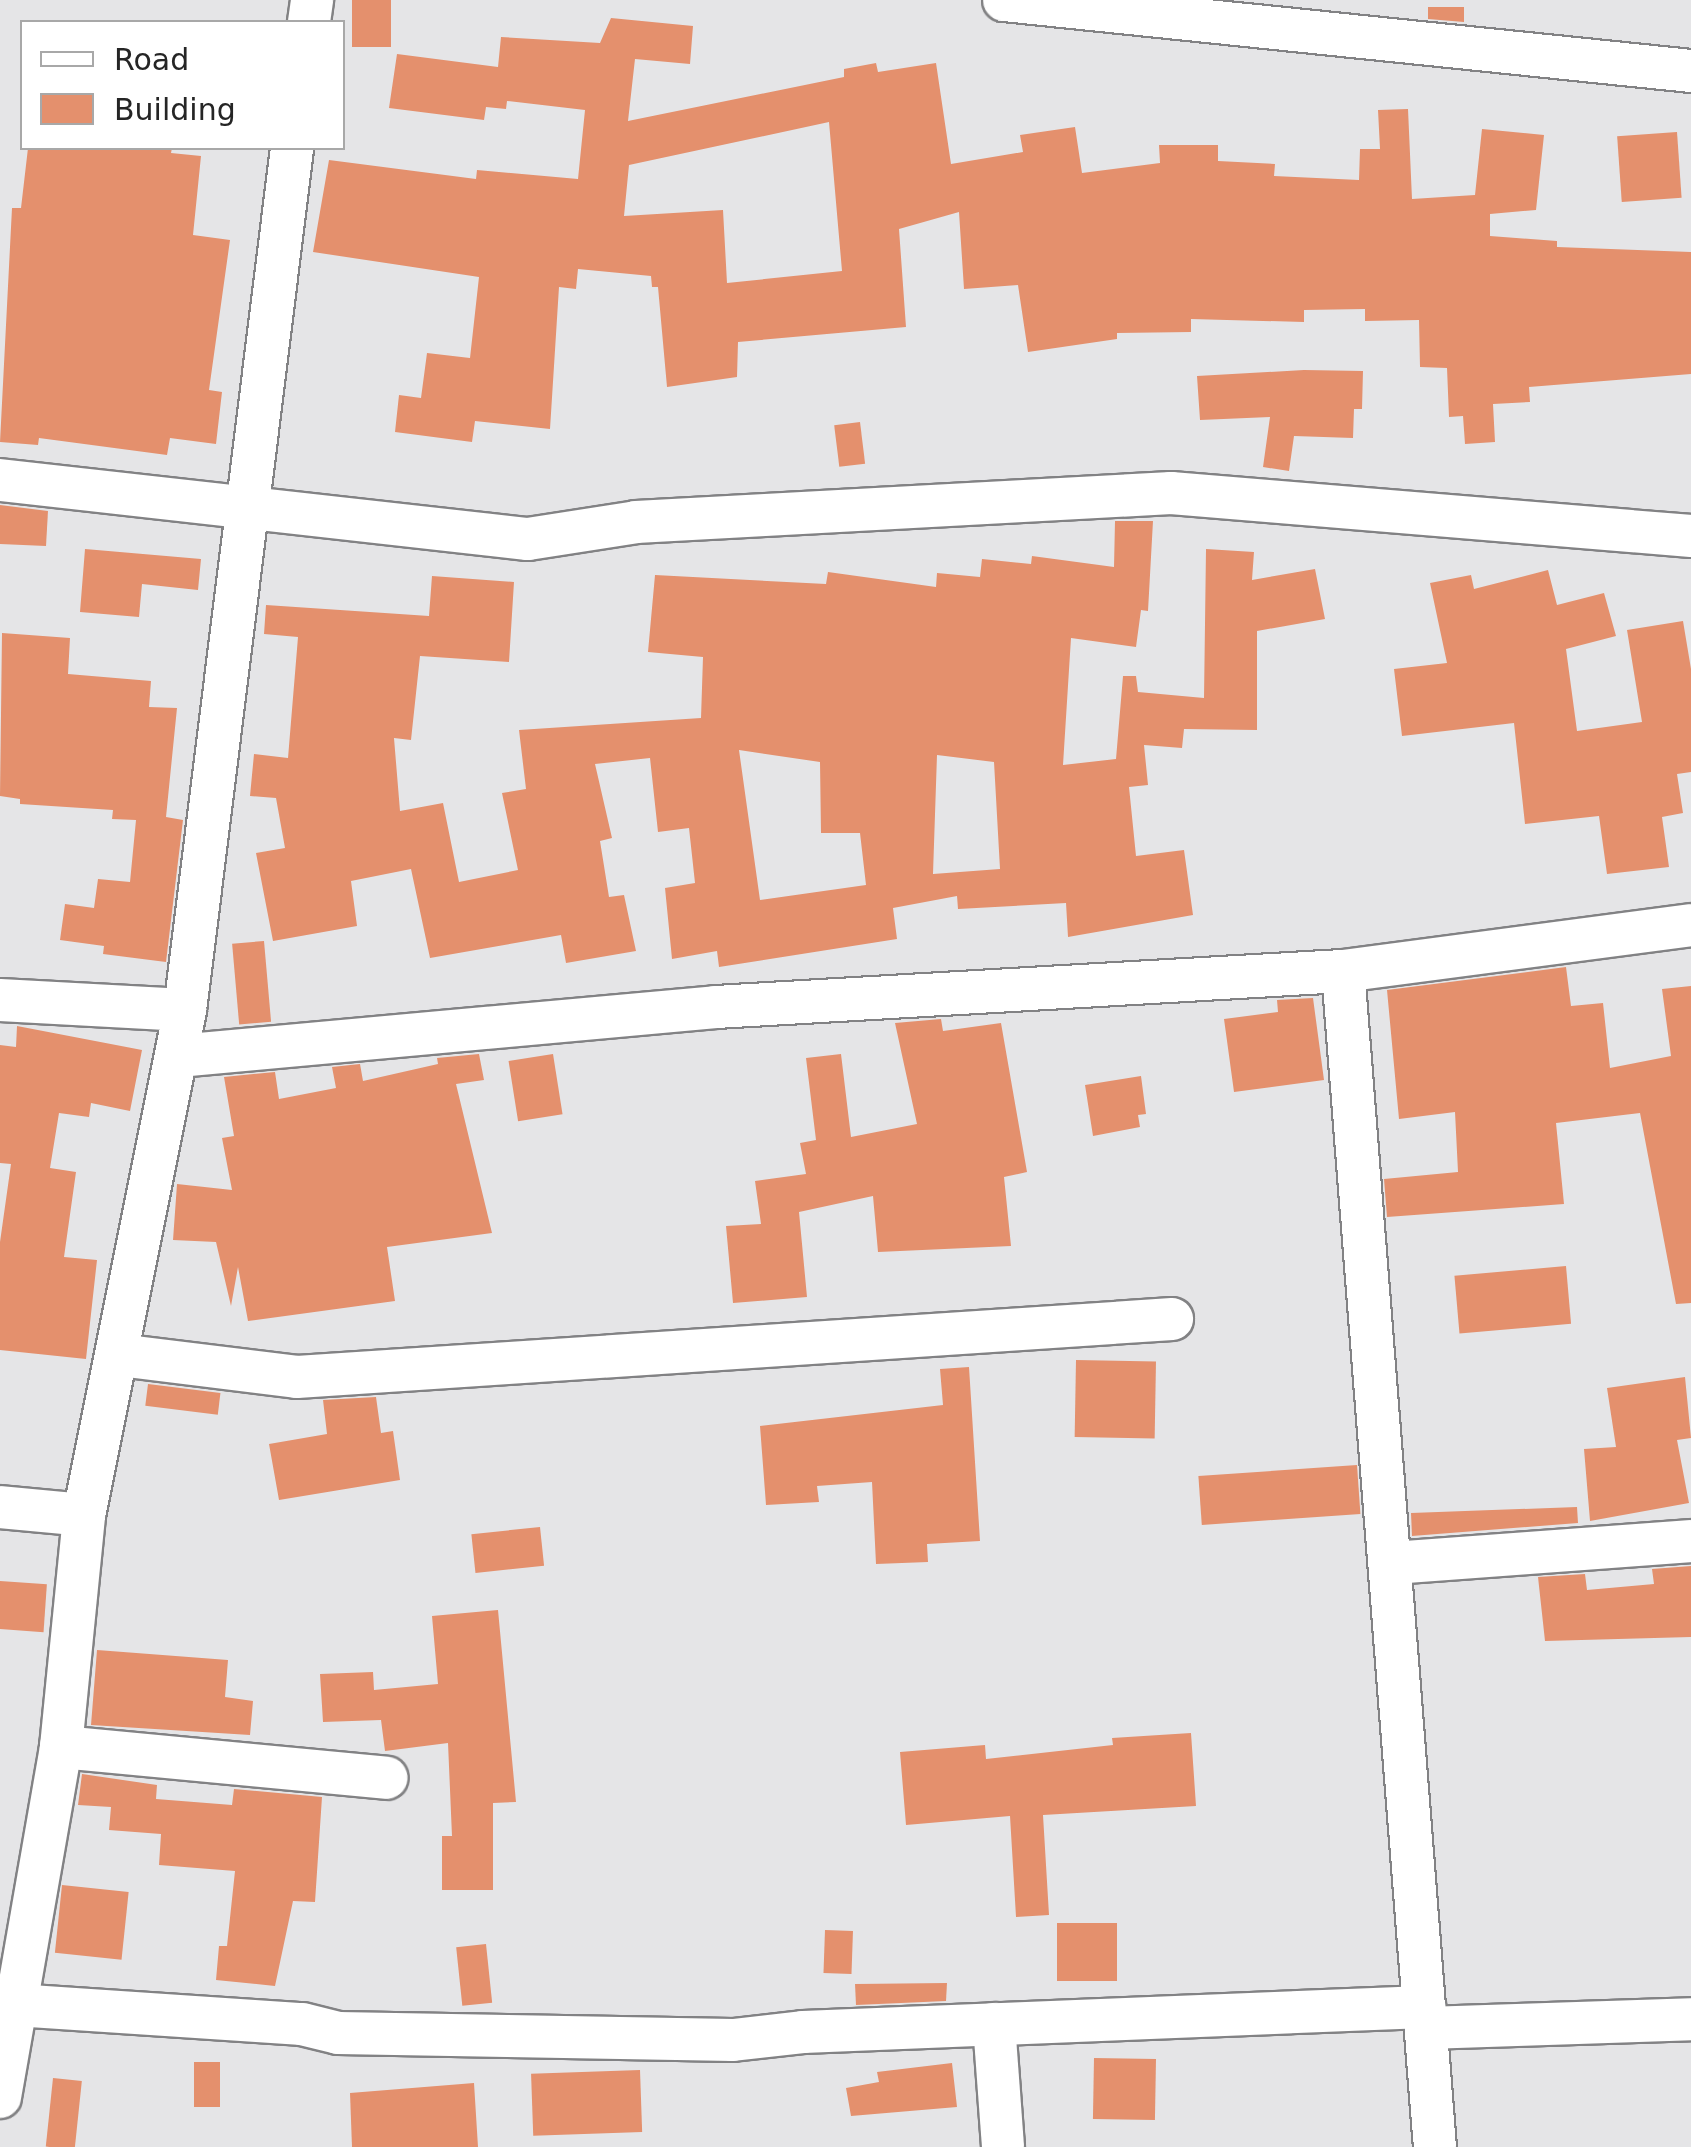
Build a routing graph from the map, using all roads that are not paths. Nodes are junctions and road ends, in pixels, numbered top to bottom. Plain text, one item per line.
1 (1004, 0) edge
2 (1691, 70) edge
3 (292, 150) edge
4 (0, 480) edge
5 (245, 506) junction
6 (1691, 536) edge
7 (1691, 925) edge
8 (1343, 971) junction
9 (0, 1000) edge
10 (186, 1010) junction
11 (178, 1056) junction
12 (1172, 1319) dead end
13 (119, 1355) junction
14 (0, 1507) edge
15 (84, 1515) junction
16 (1691, 1540) edge
17 (1394, 1564) junction
18 (61, 1747) junction
19 (387, 1778) dead end
20 (8, 2004) edge
21 (1425, 2018) junction
22 (1691, 2019) edge
23 (994, 2024) junction
24 (0, 2098) edge
25 (1003, 2147) edge
26 (1436, 2147) edge

1 - 2 street
3 - 5 street
4 - 5 street
5 - 6 street
5 - 10 street
7 - 8 street
8 - 11 street
8 - 17 street
9 - 10 street
10 - 11 street
11 - 13 street
12 - 13 street
13 - 15 street
14 - 15 street
15 - 18 street
16 - 17 street
17 - 21 street
18 - 19 street
18 - 20 street
20 - 23 street
20 - 24 street
21 - 22 street
21 - 23 street
21 - 26 street
23 - 25 street

